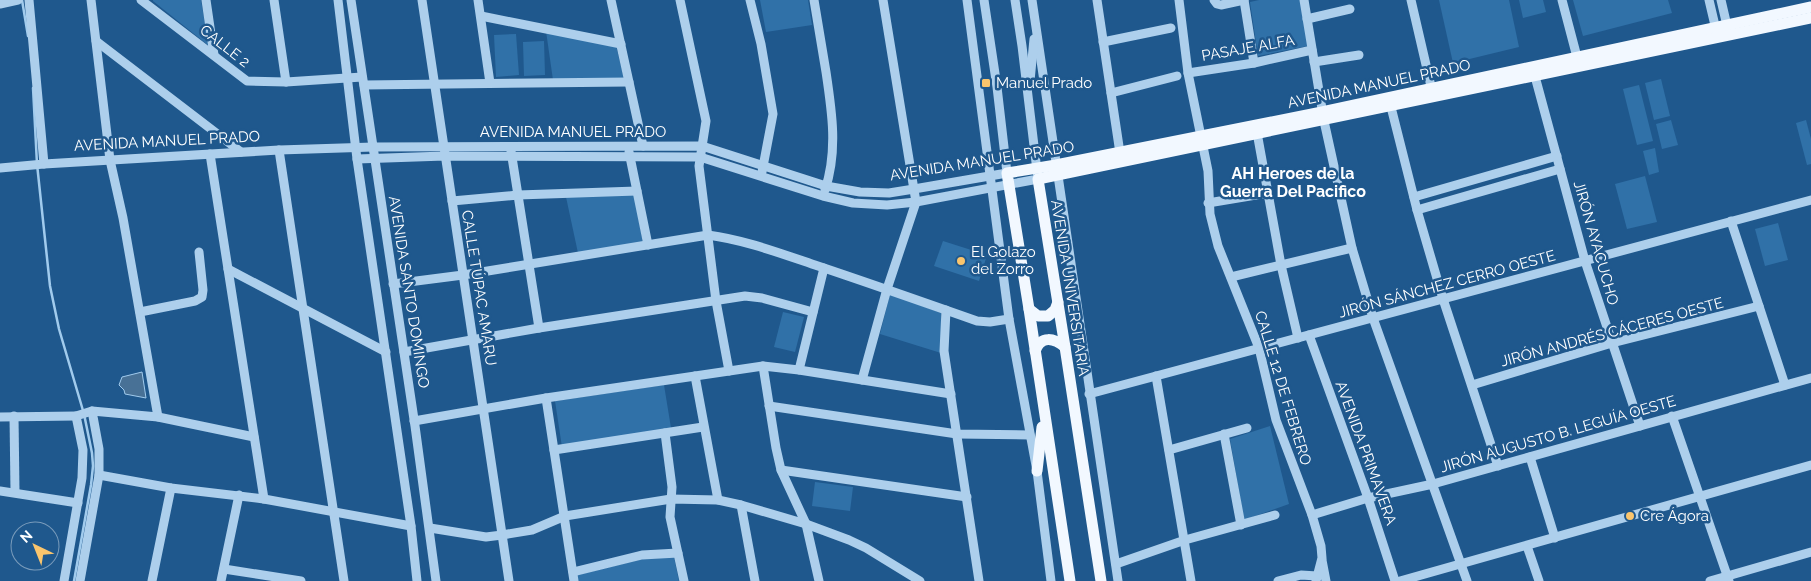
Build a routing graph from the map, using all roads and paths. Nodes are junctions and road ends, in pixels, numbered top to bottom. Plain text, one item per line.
1 (15, 0) edge
2 (30, 0) edge
3 (91, 0) edge
4 (141, 0) edge
5 (206, 0) edge
6 (274, 0) edge
7 (338, 0) edge
8 (344, 0) edge
9 (422, 0) edge
10 (478, 0) edge
11 (611, 0) edge
12 (680, 0) edge
13 (750, 0) edge
14 (814, 0) edge
15 (884, 0) edge
16 (967, 0) edge
17 (984, 0) edge
18 (1015, 0) edge
19 (1032, 0) edge
20 (1097, 0) edge
21 (1179, 0) edge
22 (1244, 0) edge
23 (1304, 0) edge
24 (1411, 0) edge
25 (1562, 0) edge
26 (1709, 0) edge
27 (1721, 0) edge
28 (1214, 1) edge
29 (0, 4) edge
30 (351, 4) edge
31 (1811, 7) edge
32 (1350, 9) dead end
33 (481, 16) junction
34 (1811, 18) edge
35 (1307, 19) junction
36 (1036, 24) junction
37 (1171, 28) dead end
38 (1723, 31) junction
39 (96, 41) junction
40 (1103, 42) junction
41 (621, 44) junction
42 (1312, 50) junction
43 (214, 55) junction
44 (1358, 55) dead end
45 (1577, 57) junction
46 (1314, 62) junction
47 (1254, 63) junction
48 (1534, 71) junction
49 (1188, 73) junction
50 (1177, 76) dead end
51 (347, 77) junction
52 (363, 81) junction
53 (286, 82) junction
54 (629, 82) junction
55 (490, 83) junction
56 (434, 84) junction
57 (1111, 93) junction
58 (1433, 93) junction
59 (1028, 99) junction
60 (1390, 106) junction
61 (1323, 116) junction
62 (1257, 130) junction
63 (1201, 141) junction
64 (628, 146) junction
65 (643, 146) junction
66 (702, 146) junction
67 (373, 147) junction
68 (356, 148) junction
69 (278, 150) junction
70 (511, 151) junction
71 (241, 152) junction
72 (445, 152) junction
73 (1120, 153) junction
74 (210, 154) junction
75 (630, 156) junction
76 (1557, 156) junction
77 (700, 157) junction
78 (375, 158) junction
79 (357, 159) junction
80 (110, 160) junction
81 (44, 164) junction
82 (764, 166) junction
83 (0, 168) edge
84 (1560, 170) junction
85 (1056, 171) junction
86 (1037, 174) junction
87 (761, 176) junction
88 (990, 176) junction
89 (1008, 179) junction
90 (826, 186) junction
91 (992, 188) junction
92 (914, 190) junction
93 (637, 191) junction
94 (1268, 193) junction
95 (518, 196) junction
96 (823, 196) junction
97 (1414, 197) junction
98 (1811, 200) edge
99 (452, 201) junction
100 (916, 202) junction
101 (1208, 204) junction
102 (1417, 210) junction
103 (1731, 221) junction
104 (708, 235) junction
105 (648, 245) junction
106 (1352, 248) junction
107 (199, 252) dead end
108 (1585, 261) junction
109 (529, 264) junction
110 (1281, 265) junction
111 (824, 268) junction
112 (228, 269) junction
113 (463, 275) junction
114 (1231, 277) junction
115 (393, 284) junction
116 (887, 289) junction
117 (1443, 299) junction
118 (716, 301) junction
119 (1058, 302) junction
120 (1759, 306) junction
121 (303, 309) junction
122 (946, 310) junction
123 (1029, 310) junction
124 (140, 312) junction
125 (813, 312) junction
126 (1373, 318) junction
127 (1009, 319) junction
128 (539, 328) junction
129 (1309, 335) junction
130 (1298, 338) junction
131 (473, 341) junction
132 (1612, 344) junction
133 (1065, 347) junction
134 (1259, 348) junction
135 (1035, 351) junction
136 (386, 352) junction
137 (404, 352) junction
138 (764, 366) junction
139 (798, 370) junction
140 (729, 371) junction
141 (694, 376) junction
142 (1156, 376) junction
143 (1811, 378) edge
144 (862, 380) junction
145 (1472, 385) junction
146 (1785, 385) junction
147 (951, 394) junction
148 (1089, 394) junction
149 (546, 398) junction
150 (769, 406) junction
151 (483, 409) junction
152 (92, 411) junction
153 (1043, 411) junction
154 (14, 416) junction
155 (76, 416) junction
156 (1672, 416) junction
157 (0, 417) edge
158 (158, 417) junction
159 (414, 421) junction
160 (1640, 426) junction
161 (703, 428) junction
162 (1247, 428) dead end
163 (666, 433) junction
164 (958, 434) junction
165 (1224, 434) junction
166 (1030, 435) junction
167 (254, 437) junction
168 (554, 450) junction
169 (1169, 450) junction
170 (1530, 457) junction
171 (1811, 465) edge
172 (1498, 466) junction
173 (781, 470) junction
174 (1037, 470) junction
175 (99, 475) junction
176 (1433, 484) junction
177 (171, 488) junction
178 (0, 491) edge
179 (15, 492) junction
180 (239, 495) junction
181 (967, 497) junction
182 (1699, 497) junction
183 (1368, 498) junction
184 (264, 499) junction
185 (671, 499) junction
186 (718, 500) junction
187 (78, 503) junction
188 (741, 505) junction
189 (333, 512) junction
190 (1275, 515) dead end
191 (1312, 515) junction
192 (565, 516) junction
193 (806, 524) junction
194 (1241, 525) junction
195 (411, 526) junction
196 (430, 528) junction
197 (502, 535) junction
198 (1555, 538) junction
199 (1185, 540) junction
200 (1527, 546) junction
201 (1811, 552) edge
202 (678, 553) junction
203 (1322, 558) junction
204 (1116, 564) junction
205 (1461, 564) junction
206 (224, 568) junction
207 (574, 576) edge
208 (1316, 579) edge
209 (1728, 579) edge
210 (1404, 580) edge
211 (64, 581) edge
212 (80, 581) edge
213 (152, 581) edge
214 (222, 581) edge
215 (300, 581) edge
216 (344, 581) edge
217 (418, 581) edge
218 (436, 581) edge
219 (509, 581) edge
220 (684, 581) edge
221 (755, 581) edge
222 (819, 581) edge
223 (920, 581) edge
224 (979, 581) edge
225 (1051, 581) edge
226 (1070, 581) edge
227 (1100, 581) edge
228 (1118, 581) edge
229 (1192, 581) edge
230 (1278, 581) edge
231 (1326, 581) edge
232 (1395, 581) edge
233 (1467, 581) edge
234 (1539, 581) edge
235 (1710, 581) edge

1 - 29 street
2 - 81 street
3 - 39 street
4 - 43 street, CALLE 2
5 - 43 street
6 - 53 street
7 - 51 street, AVENIDA SANTO DOMINGO
8 - 30 street, AVENIDA SANTO DOMINGO
9 - 56 street, CALLE TÚPAC AMARU
10 - 33 street
11 - 41 street
12 - 66 street
13 - 82 street
14 - 90 street
15 - 92 street
16 - 88 street
17 - 89 street
18 - 59 street, AVENIDA UNIVERSITARIA
19 - 36 street, AVENIDA UNIVERSITARIA
20 - 40 street
21 - 49 street, CALLE 12 DE FEBRERO
22 - 28 street
22 - 47 street
23 - 35 street
24 - 58 street
25 - 45 street
26 - 38 street
27 - 38 street
30 - 52 street, AVENIDA SANTO DOMINGO
31 - 38 main road, AVENIDA MANUEL PRADO
32 - 35 street
33 - 41 street
33 - 55 street
34 - 38 main road, AVENIDA MANUEL PRADO
35 - 42 street
36 - 59 street
36 - 85 street, AVENIDA UNIVERSITARIA
37 - 40 street
38 - 45 main road, AVENIDA MANUEL PRADO
38 - 48 main road, AVENIDA MANUEL PRADO
39 - 71 street
39 - 80 street
40 - 57 street
41 - 54 street
42 - 46 street
42 - 47 street, PASAJE ALFA
43 - 53 street, CALLE 2
44 - 46 street, PASAJE ALFA
45 - 48 main road, AVENIDA MANUEL PRADO
46 - 61 street
47 - 49 street, PASAJE ALFA
48 - 58 main road, AVENIDA MANUEL PRADO
48 - 76 street, JIRÓN AYACUCHO
49 - 63 street, CALLE 12 DE FEBRERO
50 - 57 street
51 - 52 street, CALLE 2
51 - 53 street, CALLE 2
51 - 68 street, AVENIDA SANTO DOMINGO
52 - 56 street, CALLE 2
52 - 67 street, AVENIDA SANTO DOMINGO
54 - 55 street, CALLE 2
54 - 65 street
55 - 56 street, CALLE 2
56 - 72 street, CALLE TÚPAC AMARU
57 - 73 street
58 - 60 main road, AVENIDA MANUEL PRADO
58 - 61 main road, AVENIDA MANUEL PRADO
59 - 86 street, AVENIDA UNIVERSITARIA
60 - 61 main road, AVENIDA MANUEL PRADO
60 - 97 street
61 - 62 main road, AVENIDA MANUEL PRADO
61 - 106 street
62 - 63 main road, AVENIDA MANUEL PRADO
62 - 94 street
63 - 73 main road, AVENIDA MANUEL PRADO
63 - 85 main road, AVENIDA MANUEL PRADO
63 - 101 street, CALLE 12 DE FEBRERO
64 - 65 street, AVENIDA MANUEL PRADO
64 - 70 street, AVENIDA MANUEL PRADO
64 - 75 street
65 - 66 street, AVENIDA MANUEL PRADO
66 - 77 street
66 - 82 street, AVENIDA MANUEL PRADO
67 - 68 street, AVENIDA MANUEL PRADO
67 - 72 street, AVENIDA MANUEL PRADO
67 - 78 street, AVENIDA SANTO DOMINGO
68 - 69 street, AVENIDA MANUEL PRADO
68 - 79 street, AVENIDA SANTO DOMINGO
69 - 71 street, AVENIDA MANUEL PRADO
69 - 121 street
70 - 72 street, AVENIDA MANUEL PRADO
70 - 75 street, AVENIDA MANUEL PRADO
70 - 95 street
71 - 74 street, AVENIDA MANUEL PRADO
72 - 78 street, AVENIDA MANUEL PRADO
72 - 99 street, CALLE TÚPAC AMARU
73 - 85 main road, AVENIDA MANUEL PRADO
74 - 80 street, AVENIDA MANUEL PRADO
74 - 112 street
75 - 77 street, AVENIDA MANUEL PRADO
75 - 93 street
76 - 84 street, JIRÓN AYACUCHO
76 - 97 street
77 - 87 street, AVENIDA MANUEL PRADO
77 - 104 street
78 - 79 street, AVENIDA MANUEL PRADO
78 - 115 street, AVENIDA SANTO DOMINGO
79 - 136 street, AVENIDA SANTO DOMINGO
80 - 81 street, AVENIDA MANUEL PRADO
80 - 124 street
81 - 83 street, AVENIDA MANUEL PRADO
82 - 87 street
82 - 90 street, AVENIDA MANUEL PRADO
84 - 102 street
84 - 108 street, JIRÓN AYACUCHO
85 - 86 main road, AVENIDA MANUEL PRADO
85 - 148 street, AVENIDA UNIVERSITARIA
86 - 89 main road, AVENIDA MANUEL PRADO
86 - 119 main road, AVENIDA UNIVERSITARIA
87 - 96 street, AVENIDA MANUEL PRADO
88 - 89 street, AVENIDA MANUEL PRADO
88 - 91 street
88 - 92 street, AVENIDA MANUEL PRADO
89 - 91 street, AVENIDA MANUEL PRADO
89 - 123 main road
90 - 92 street, AVENIDA MANUEL PRADO
90 - 96 street
91 - 100 street, AVENIDA MANUEL PRADO
91 - 127 street
92 - 100 street
93 - 95 street
93 - 105 street
94 - 101 street
94 - 110 street
95 - 99 street
95 - 109 street
96 - 100 street, AVENIDA MANUEL PRADO
97 - 102 street
98 - 103 street, JIRÓN SÁNCHEZ CERRO OESTE
99 - 113 street, CALLE TÚPAC AMARU
100 - 116 street
101 - 114 street, CALLE 12 DE FEBRERO
102 - 117 street
103 - 108 street, JIRÓN SÁNCHEZ CERRO OESTE
103 - 120 street
104 - 105 street
104 - 111 street
104 - 118 street
105 - 109 street
106 - 110 street
106 - 126 street
107 - 124 street
108 - 117 street, JIRÓN SÁNCHEZ CERRO OESTE
108 - 132 street, JIRÓN AYACUCHO
109 - 113 street
109 - 128 street
110 - 114 street
110 - 130 street
111 - 116 street
111 - 125 street
112 - 121 street
112 - 167 street
113 - 115 street
113 - 131 street, CALLE TÚPAC AMARU
114 - 134 street, CALLE 12 DE FEBRERO
115 - 137 street, AVENIDA SANTO DOMINGO
116 - 122 street
116 - 144 street
117 - 126 street, JIRÓN SÁNCHEZ CERRO OESTE
117 - 145 street
118 - 125 street
118 - 128 street
118 - 140 street
119 - 123 main road
119 - 133 main road, AVENIDA UNIVERSITARIA
120 - 132 street, JIRÓN ANDRÉS CÁCERES OESTE
120 - 146 street
121 - 136 street
121 - 189 street
122 - 127 street
122 - 147 street
123 - 135 main road
124 - 158 street
125 - 139 street
126 - 129 street, JIRÓN SÁNCHEZ CERRO OESTE
126 - 176 street
127 - 166 street
128 - 131 street
129 - 130 street, JIRÓN SÁNCHEZ CERRO OESTE
129 - 183 street, AVENIDA PRIMAVERA
130 - 134 street, JIRÓN SÁNCHEZ CERRO OESTE
131 - 137 street
131 - 151 street, CALLE TÚPAC AMARU
132 - 145 street, JIRÓN ANDRÉS CÁCERES OESTE
132 - 160 street, JIRÓN AYACUCHO
133 - 135 main road
133 - 227 main road, AVENIDA UNIVERSITARIA
134 - 142 street, JIRÓN SÁNCHEZ CERRO OESTE
134 - 191 street, CALLE 12 DE FEBRERO
135 - 153 main road
136 - 195 street, AVENIDA SANTO DOMINGO
137 - 159 street, AVENIDA SANTO DOMINGO
138 - 139 street
138 - 140 street
138 - 150 street
139 - 144 street
140 - 141 street
141 - 149 street
141 - 161 street
142 - 148 street, JIRÓN SÁNCHEZ CERRO OESTE
142 - 169 street
143 - 146 street, JIRÓN AUGUSTO B. LEGUÍA OESTE
144 - 147 street
145 - 172 street
146 - 156 street, JIRÓN AUGUSTO B. LEGUÍA OESTE
147 - 164 street
148 - 204 street, AVENIDA UNIVERSITARIA
149 - 151 street
149 - 168 street
150 - 164 street
150 - 173 street
151 - 159 street
151 - 197 street, CALLE TÚPAC AMARU
152 - 155 street
152 - 158 street
152 - 175 street
153 - 174 main road
153 - 226 main road
154 - 155 street
154 - 157 street
154 - 179 street
155 - 187 street
156 - 160 street, JIRÓN AUGUSTO B. LEGUÍA OESTE
156 - 182 street
158 - 167 street
159 - 196 street, AVENIDA SANTO DOMINGO
160 - 170 street, JIRÓN AUGUSTO B. LEGUÍA OESTE
161 - 163 street
161 - 186 street
162 - 165 street
163 - 168 street
163 - 185 street
164 - 166 street
164 - 181 street
165 - 169 street
165 - 194 street
166 - 174 street
167 - 184 street
168 - 192 street
169 - 199 street
170 - 172 street, JIRÓN AUGUSTO B. LEGUÍA OESTE
170 - 198 street
171 - 182 street
172 - 176 street, JIRÓN AUGUSTO B. LEGUÍA OESTE
173 - 181 street
173 - 193 street
174 - 225 street
175 - 177 street
175 - 212 street
176 - 183 street, JIRÓN AUGUSTO B. LEGUÍA OESTE
176 - 205 street
177 - 180 street
177 - 213 street
178 - 179 street
179 - 187 street
180 - 184 street
180 - 206 street
181 - 224 street
182 - 198 street
182 - 209 street
183 - 191 street, JIRÓN AUGUSTO B. LEGUÍA OESTE
183 - 232 street, AVENIDA PRIMAVERA
184 - 189 street
185 - 186 street
185 - 192 street
185 - 202 street
186 - 188 street
187 - 211 street
188 - 193 street
188 - 221 street
189 - 195 street
189 - 216 street
190 - 194 street
191 - 203 street, CALLE 12 DE FEBRERO
192 - 197 street
192 - 207 street
193 - 222 street
193 - 223 street
194 - 199 street
195 - 217 street, AVENIDA SANTO DOMINGO
196 - 197 street
196 - 218 street, AVENIDA SANTO DOMINGO
197 - 219 street, CALLE TÚPAC AMARU
198 - 200 street
199 - 204 street
199 - 229 street
200 - 205 street
200 - 234 street
201 - 209 street
202 - 207 street
202 - 220 street
203 - 208 street, CALLE 12 DE FEBRERO
203 - 231 street
204 - 228 street, AVENIDA UNIVERSITARIA
205 - 210 street
205 - 233 street
206 - 214 street
206 - 215 street
208 - 230 street
209 - 235 street

